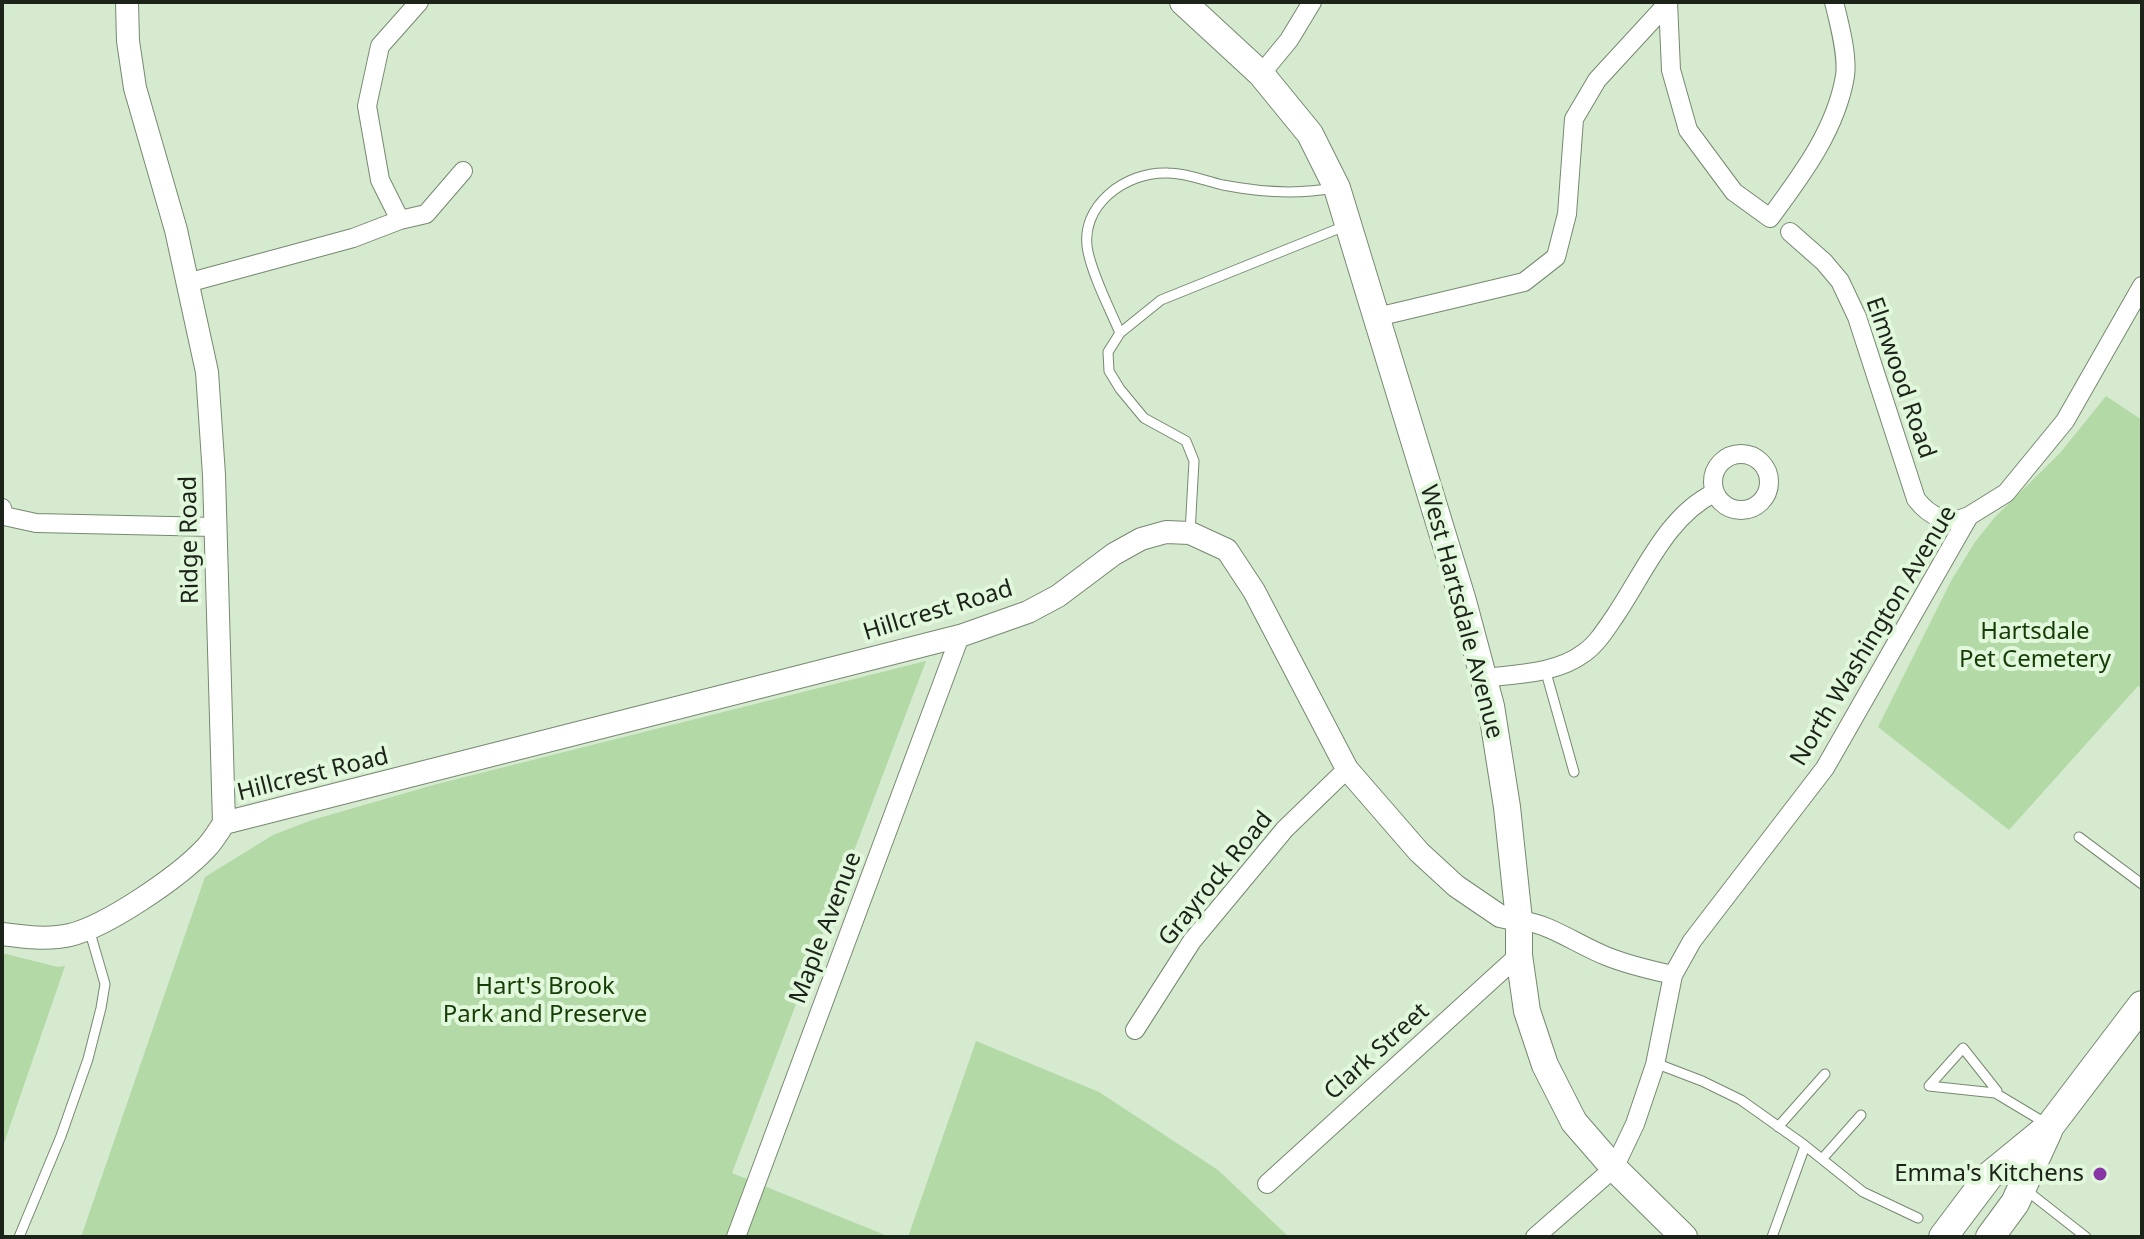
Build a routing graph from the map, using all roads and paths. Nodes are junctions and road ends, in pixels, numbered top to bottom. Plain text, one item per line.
1 (127, 2) edge
2 (419, 2) edge
3 (1183, 2) edge
4 (1312, 2) edge
5 (1834, 2) edge
6 (1668, 3) edge
7 (1261, 74) junction
8 (463, 171) dead end
9 (1337, 188) junction
10 (400, 220) junction
11 (1348, 225) junction
12 (1790, 232) dead end
13 (187, 283) junction
14 (2142, 286) edge
15 (1377, 317) junction
16 (1120, 333) junction
17 (1714, 493) dead end
18 (2, 508) edge
19 (1969, 516) junction
20 (215, 527) junction
21 (1190, 533) junction
22 (960, 636) junction
23 (1545, 669) junction
24 (1484, 678) junction
25 (1347, 769) junction
26 (1574, 772) dead end
27 (224, 823) junction
28 (2079, 837) dead end
29 (2142, 884) edge
30 (1519, 920) junction
31 (89, 929) junction
32 (2, 934) edge
33 (1519, 955) junction
34 (1673, 975) junction
35 (2142, 1005) edge
36 (1135, 1030) dead end
37 (1655, 1063) junction
38 (1825, 1074) dead end
39 (1997, 1094) junction
40 (1861, 1115) dead end
41 (2050, 1126) junction
42 (1778, 1127) junction
43 (1805, 1146) junction
44 (1822, 1159) junction
45 (1614, 1168) junction
46 (1267, 1184) dead end
47 (2023, 1188) junction
48 (1918, 1218) dead end
49 (19, 1237) edge
50 (736, 1237) edge
51 (1535, 1237) edge
52 (1684, 1237) edge
53 (1772, 1237) edge
54 (1943, 1237) edge
55 (1990, 1237) edge
56 (2086, 1237) edge

1 - 13 street, Ridge Road
2 - 10 street
3 - 7 main road, West Hartsdale Avenue
4 - 7 street
5 - 6 street
6 - 15 street
7 - 9 main road, West Hartsdale Avenue
8 - 10 street
9 - 11 main road, West Hartsdale Avenue
9 - 16 lane
10 - 13 street
11 - 15 main road, West Hartsdale Avenue
11 - 16 lane
12 - 19 street, Elmwood Road
13 - 20 street, Ridge Road
14 - 19 street, North Washington Avenue
15 - 24 main road, West Hartsdale Avenue
16 - 21 lane
17 - 23 street
18 - 20 street
19 - 34 street, North Washington Avenue
20 - 27 street, Ridge Road
21 - 22 street, Hillcrest Road
21 - 25 street, Hillcrest Road
22 - 27 street, Hillcrest Road
22 - 50 street, Maple Avenue
23 - 24 street
23 - 26 lane
24 - 30 main road, West Hartsdale Avenue
25 - 30 street, Hillcrest Road
25 - 36 street, Grayrock Road
27 - 31 street
28 - 29 lane
30 - 33 main road, West Hartsdale Avenue
30 - 34 street
31 - 32 street
31 - 49 lane
33 - 45 main road, West Hartsdale Avenue
33 - 46 street, Clark Street
34 - 37 street, North Washington Avenue
35 - 41 main road
37 - 42 lane
37 - 45 street, North Washington Avenue
38 - 42 lane
39 - 39 lane
39 - 41 lane
40 - 44 lane
41 - 47 main road
41 - 54 main road
42 - 43 lane
43 - 44 lane
43 - 53 lane
44 - 48 lane
45 - 51 street
45 - 52 main road, West Hartsdale Avenue
47 - 55 main road
47 - 56 lane

